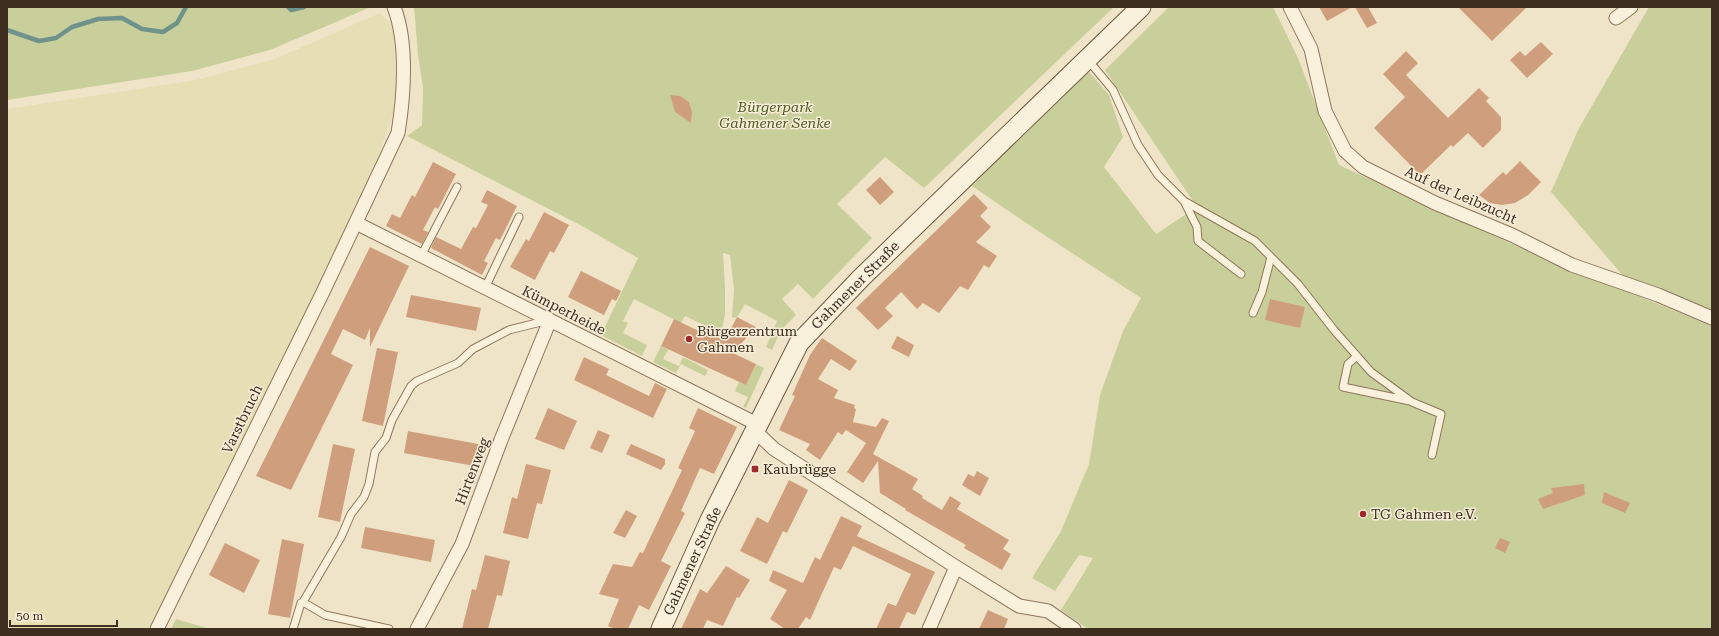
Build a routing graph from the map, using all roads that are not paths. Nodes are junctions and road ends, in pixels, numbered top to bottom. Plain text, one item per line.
1 (394, 7) edge
2 (1141, 7) edge
3 (1290, 7) edge
4 (1630, 7) edge
5 (1616, 18) dead end
6 (1088, 60) junction
7 (457, 187) dead end
8 (1184, 201) junction
9 (519, 217) dead end
10 (356, 224) junction
11 (421, 256) junction
12 (1271, 257) junction
13 (1241, 274) dead end
14 (485, 288) junction
15 (1253, 313) dead end
16 (1712, 318) edge
17 (550, 320) junction
18 (1357, 356) junction
19 (1412, 402) junction
20 (756, 427) junction
21 (1432, 455) dead end
22 (956, 567) junction
23 (304, 602) junction
24 (157, 629) edge
25 (293, 629) edge
26 (389, 629) edge
27 (417, 629) edge
28 (661, 629) edge
29 (928, 629) edge
30 (1074, 629) edge

1 - 10 street, Varstbruch
2 - 6 main road, Gahmener Straße
3 - 16 street, Auf der Leibzucht
4 - 5 street
6 - 8 lane
6 - 20 main road, Gahmener Straße
7 - 11 lane
8 - 12 lane
8 - 13 lane
9 - 14 lane
10 - 11 street, Kümperheide
10 - 24 street, Varstbruch
11 - 14 street, Kümperheide
12 - 15 lane
12 - 18 lane
14 - 17 street, Kümperheide
17 - 20 street, Kümperheide
17 - 23 lane
17 - 27 street, Hirtenweg
18 - 19 lane
18 - 19 lane
19 - 21 lane
20 - 22 street
20 - 28 main road, Gahmener Straße
22 - 29 street
22 - 30 street
23 - 25 lane
23 - 26 lane

